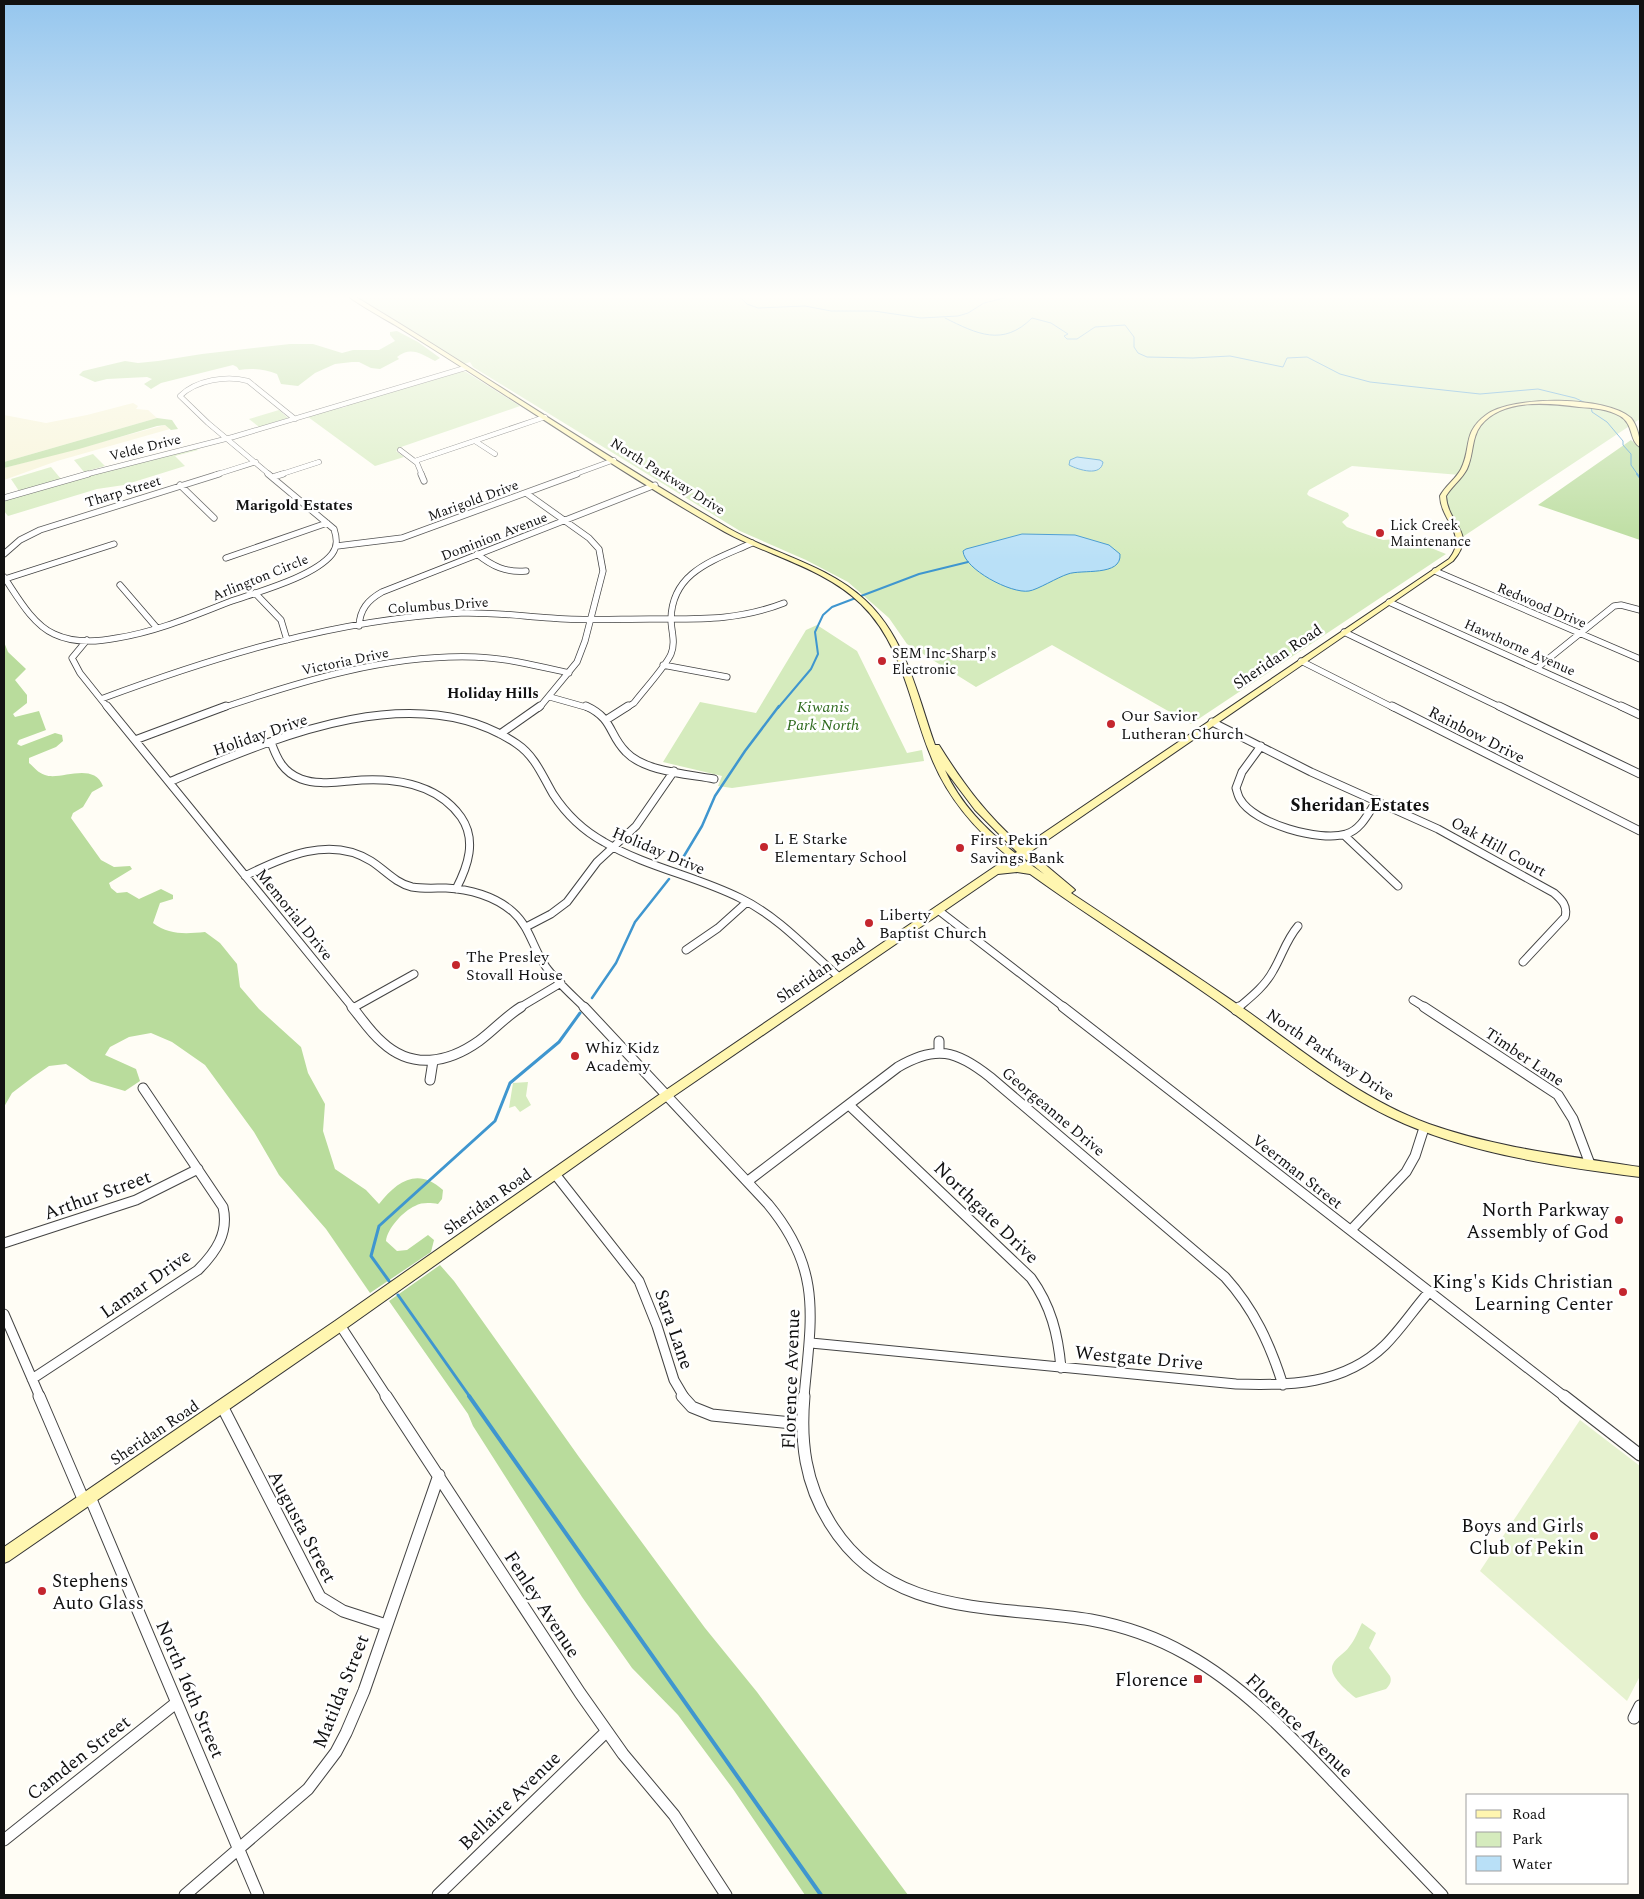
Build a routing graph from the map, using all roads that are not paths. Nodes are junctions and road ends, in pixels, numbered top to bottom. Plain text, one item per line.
1 (211, 383) edge
2 (249, 383) edge
3 (418, 383) edge
4 (489, 383) edge
5 (176, 392) dead end
6 (183, 392) junction
7 (545, 417) junction
8 (295, 418) junction
9 (228, 438) junction
10 (475, 441) junction
11 (1640, 445) edge
12 (400, 450) dead end
13 (495, 454) dead end
14 (614, 460) junction
15 (415, 461) junction
16 (256, 462) junction
17 (319, 462) dead end
18 (273, 477) junction
19 (424, 481) dead end
20 (180, 485) junction
21 (655, 485) junction
22 (526, 493) junction
23 (4, 498) edge
24 (214, 518) dead end
25 (565, 520) junction
26 (327, 523) junction
27 (752, 543) junction
28 (114, 544) dead end
29 (337, 546) junction
30 (7, 547) edge
31 (4, 554) edge
32 (477, 554) junction
33 (226, 558) dead end
34 (526, 571) dead end
35 (1435, 571) junction
36 (4, 578) edge
37 (120, 586) dead end
38 (255, 592) junction
39 (1389, 602) junction
40 (784, 603) dead end
41 (1640, 610) edge
42 (591, 619) junction
43 (671, 619) junction
44 (359, 626) junction
45 (157, 628) junction
46 (1344, 632) junction
47 (1580, 633) junction
48 (87, 640) junction
49 (287, 640) junction
50 (1640, 659) edge
51 (1301, 661) junction
52 (664, 665) junction
53 (1537, 668) junction
54 (569, 673) junction
55 (727, 677) dead end
56 (550, 697) junction
57 (101, 699) junction
58 (1640, 715) edge
59 (606, 720) junction
60 (924, 721) junction
61 (1212, 722) junction
62 (500, 734) junction
63 (135, 740) junction
64 (271, 742) junction
65 (1260, 746) junction
66 (674, 771) junction
67 (1640, 774) edge
68 (714, 778) dead end
69 (169, 782) junction
70 (1377, 800) junction
71 (1640, 831) edge
72 (1344, 834) junction
73 (1004, 836) junction
74 (1043, 838) junction
75 (994, 840) junction
76 (613, 847) junction
77 (1018, 855) junction
78 (1037, 869) junction
79 (994, 872) junction
80 (246, 876) junction
81 (1398, 886) dead end
82 (456, 889) junction
83 (747, 902) junction
84 (938, 910) junction
85 (1298, 926) dead end
86 (526, 927) junction
87 (686, 950) dead end
88 (1524, 962) dead end
89 (414, 974) dead end
90 (840, 978) junction
91 (561, 983) junction
92 (1413, 1000) dead end
93 (353, 1008) junction
94 (1236, 1010) junction
95 (939, 1041) dead end
96 (939, 1052) junction
97 (433, 1061) junction
98 (430, 1080) dead end
99 (143, 1088) dead end
100 (667, 1096) junction
101 (849, 1105) junction
102 (1424, 1128) junction
103 (1590, 1164) junction
104 (198, 1169) junction
105 (1640, 1172) edge
106 (555, 1174) junction
107 (748, 1181) junction
108 (1351, 1230) junction
109 (4, 1243) edge
110 (1429, 1292) junction
111 (4, 1314) edge
112 (340, 1325) junction
113 (8, 1336) edge
114 (811, 1344) junction
115 (1061, 1368) junction
116 (32, 1379) junction
117 (1283, 1385) junction
118 (222, 1406) junction
119 (802, 1424) junction
120 (1640, 1455) edge
121 (439, 1475) junction
122 (87, 1499) junction
123 (4, 1556) edge
124 (386, 1625) junction
125 (176, 1704) junction
126 (1640, 1706) edge
127 (1634, 1718) dead end
128 (606, 1732) junction
129 (4, 1840) edge
130 (238, 1849) junction
131 (185, 1895) edge
132 (258, 1895) edge
133 (438, 1895) edge
134 (726, 1895) edge
135 (1442, 1895) edge

1 - 6 street
2 - 8 street
3 - 8 street, Velde Drive
4 - 7 main road, North Parkway Drive
5 - 6 street
6 - 9 street
7 - 10 street
7 - 14 main road, North Parkway Drive
8 - 9 street, Velde Drive
9 - 16 street
9 - 23 street, Velde Drive
10 - 13 street
10 - 15 street
11 - 35 main road, Sheridan Road
12 - 15 street
14 - 21 main road, North Parkway Drive
14 - 22 street, Marigold Drive
15 - 19 street
16 - 18 street
16 - 20 street, Tharp Street
17 - 18 street
18 - 26 street
20 - 24 street
20 - 30 street, Tharp Street
21 - 25 street, Dominion Avenue
21 - 27 main road, North Parkway Drive
22 - 25 street
22 - 29 street, Marigold Drive
25 - 32 street, Dominion Avenue
25 - 42 street
26 - 29 street
26 - 33 street
27 - 43 street
27 - 60 main road, North Parkway Drive
28 - 36 street
29 - 38 street, Arlington Circle
30 - 31 street, Tharp Street
32 - 34 street
32 - 44 street, Dominion Avenue
35 - 39 main road, Sheridan Road
35 - 47 street, Redwood Drive
36 - 48 street
37 - 45 street
38 - 45 street, Arlington Circle
38 - 49 street
39 - 46 main road, Sheridan Road
39 - 53 street, Hawthorne Avenue
40 - 43 street, Columbus Drive
41 - 47 street
42 - 43 street, Columbus Drive
42 - 44 street, Columbus Drive
42 - 54 street
43 - 52 street
44 - 49 street, Columbus Drive
45 - 48 street, Arlington Circle
46 - 51 main road, Sheridan Road
46 - 67 street, Rainbow Drive
47 - 50 street, Redwood Drive
47 - 53 street
48 - 57 street, Memorial Drive
49 - 57 street, Columbus Drive
51 - 61 main road, Sheridan Road
51 - 71 street, Rainbow Drive
52 - 55 street
52 - 59 street
53 - 58 street, Hawthorne Avenue
54 - 56 street
54 - 63 street, Victoria Drive
56 - 59 street
56 - 62 street
57 - 63 street, Memorial Drive
59 - 66 street
60 - 73 main road, North Parkway Drive
60 - 75 main road, North Parkway Drive
61 - 65 street, Oak Hill Court
61 - 74 main road, Sheridan Road
62 - 64 street, Holiday Drive
62 - 76 street, Holiday Drive
63 - 69 street, Memorial Drive
64 - 69 street, Holiday Drive
64 - 82 street
65 - 70 street, Oak Hill Court
65 - 72 street
66 - 68 street
66 - 76 street
69 - 80 street, Memorial Drive
70 - 72 street
70 - 88 street, Oak Hill Court
72 - 81 street
73 - 74 main road
73 - 77 main road, North Parkway Drive
74 - 77 main road, Sheridan Road
74 - 78 main road
75 - 77 main road, North Parkway Drive
75 - 79 main road
76 - 83 street, Holiday Drive
76 - 86 street
77 - 78 main road, North Parkway Drive
77 - 79 main road, Sheridan Road
78 - 79 main road
78 - 94 main road, North Parkway Drive
79 - 84 main road, Sheridan Road
80 - 82 street, Florence Avenue
80 - 93 street, Memorial Drive
82 - 86 street, Florence Avenue
83 - 87 street
83 - 90 street, Holiday Drive
84 - 90 main road, Sheridan Road
84 - 108 street, Veerman Street
85 - 94 street
86 - 91 street, Florence Avenue
89 - 93 street
90 - 100 main road, Sheridan Road
91 - 97 street, Memorial Drive
91 - 100 street, Florence Avenue
92 - 103 street, Timber Lane
93 - 97 street, Memorial Drive
94 - 102 main road, North Parkway Drive
95 - 96 street
96 - 101 street
96 - 117 street, Georgeanne Drive
97 - 98 street
99 - 104 street, Lamar Drive
100 - 106 main road, Sheridan Road
100 - 107 street, Florence Avenue
101 - 107 street
101 - 115 street, Northgate Drive
102 - 103 main road, North Parkway Drive
102 - 108 street
103 - 105 main road, North Parkway Drive
104 - 109 street, Arthur Street
104 - 116 street, Lamar Drive
106 - 112 main road, Sheridan Road
106 - 119 street, Sara Lane
107 - 114 street, Florence Avenue
108 - 110 street, Veerman Street
110 - 117 street, Westgate Drive
110 - 120 street, Veerman Street
111 - 113 street, North 16th Street
112 - 118 main road, Sheridan Road
112 - 121 street, Fenley Avenue
113 - 116 street, North 16th Street
114 - 115 street, Westgate Drive
114 - 119 street, Florence Avenue
115 - 117 street, Westgate Drive
116 - 122 street, North 16th Street
118 - 122 main road, Sheridan Road
118 - 124 street, Augusta Street
119 - 135 street, Florence Avenue
121 - 124 street, Matilda Street
121 - 128 street, Fenley Avenue
122 - 123 main road, Sheridan Road
122 - 125 street, North 16th Street
124 - 130 street, Matilda Street
125 - 129 street, Camden Street
125 - 130 street, North 16th Street
126 - 127 street
128 - 133 street, Bellaire Avenue
128 - 134 street, Fenley Avenue
130 - 131 street, Matilda Street
130 - 132 street, North 16th Street

